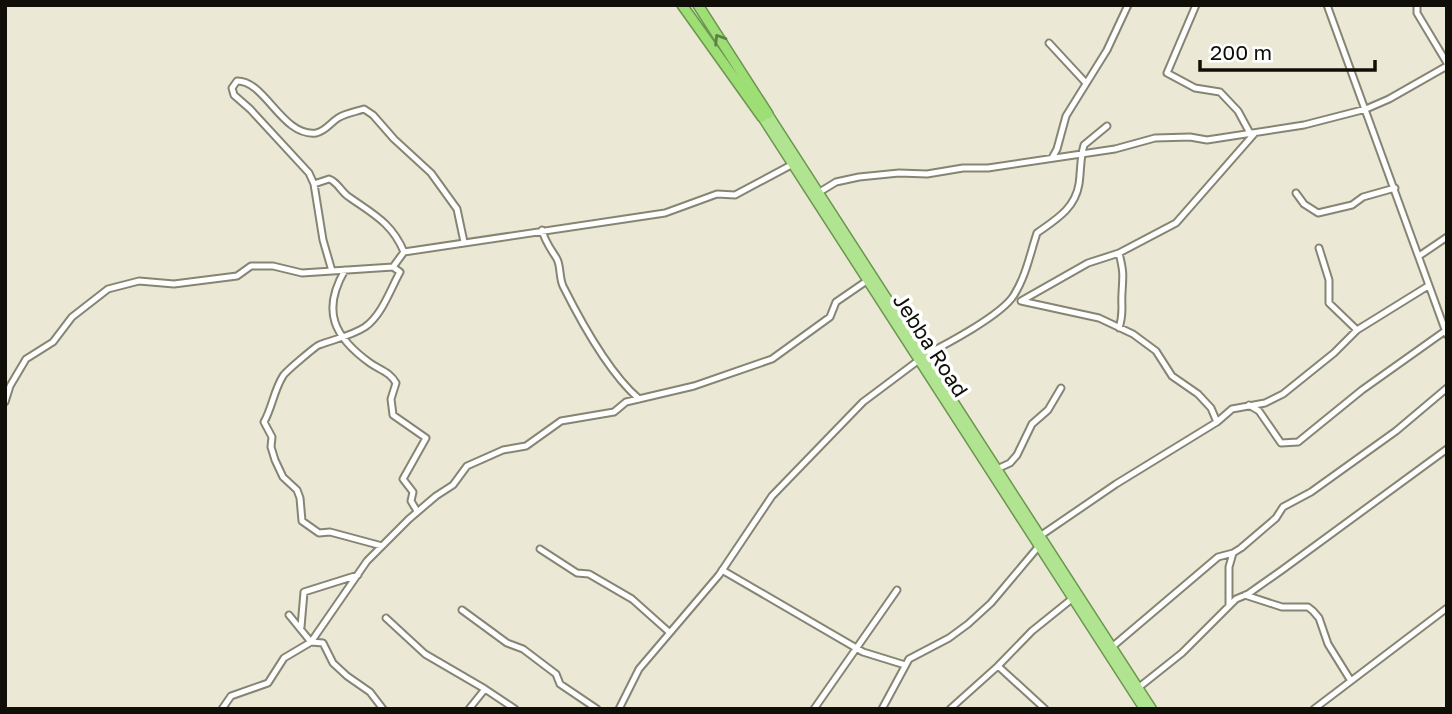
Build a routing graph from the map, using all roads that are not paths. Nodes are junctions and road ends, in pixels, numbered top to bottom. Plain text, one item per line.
1 (682, 5) edge
2 (698, 5) edge
3 (1128, 5) edge
4 (1196, 5) edge
5 (1327, 5) edge
6 (1417, 5) edge
7 (1049, 43) dead end
8 (1447, 65) edge
9 (1086, 82) junction
10 (1366, 109) junction
11 (765, 116) junction
12 (1107, 126) dead end
13 (1252, 134) junction
14 (1081, 153) junction
15 (1052, 158) junction
16 (793, 164) junction
17 (314, 184) junction
18 (1395, 188) junction
19 (818, 193) junction
20 (1296, 193) dead end
21 (542, 230) junction
22 (1447, 237) edge
23 (464, 242) junction
24 (1319, 248) dead end
25 (404, 252) junction
26 (1119, 253) junction
27 (1419, 256) junction
28 (393, 267) junction
29 (345, 270) junction
30 (332, 271) junction
31 (868, 280) junction
32 (1428, 286) junction
33 (1013, 298) junction
34 (1021, 301) junction
35 (1119, 328) junction
36 (1357, 330) junction
37 (1446, 333) edge
38 (341, 338) junction
39 (921, 358) junction
40 (1061, 388) dead end
41 (1447, 388) edge
42 (639, 399) junction
43 (5, 402) edge
44 (1248, 405) junction
45 (1217, 422) junction
46 (1447, 449) edge
47 (997, 469) junction
48 (417, 512) junction
49 (1039, 541) junction
50 (382, 546) junction
51 (540, 549) dead end
52 (1233, 553) junction
53 (722, 570) junction
54 (359, 574) junction
55 (897, 590) dead end
56 (1245, 595) junction
57 (1073, 598) junction
58 (1229, 606) junction
59 (1447, 608) edge
60 (462, 610) dead end
61 (289, 615) dead end
62 (386, 618) dead end
63 (300, 627) junction
64 (669, 632) junction
65 (311, 642) junction
66 (1112, 647) junction
67 (858, 649) junction
68 (905, 665) junction
69 (998, 666) junction
70 (1351, 681) junction
71 (1138, 688) junction
72 (485, 689) junction
73 (222, 709) edge
74 (383, 709) edge
75 (469, 709) edge
76 (515, 709) edge
77 (597, 709) edge
78 (619, 709) edge
79 (814, 709) edge
80 (882, 709) edge
81 (950, 709) edge
82 (1045, 709) edge
83 (1143, 709) edge
84 (1152, 709) edge
85 (1314, 709) edge

1 - 11 highway, Jebba Road
11 -> 2 highway, Jebba Road
3 - 9 street
4 - 13 street
5 - 10 street
6 - 8 street
7 - 9 street
8 - 10 street
9 - 15 street
10 - 13 street
10 - 18 street
11 - 16 highway, Jebba Road
11 - 19 highway, Jebba Road
12 - 14 street
13 - 14 street
13 - 26 street
14 - 15 street
14 - 33 street
15 - 19 street
16 - 21 street
16 - 31 highway, Jebba Road
17 - 23 street
17 - 25 street
17 - 30 street
18 - 20 street
18 - 27 street
19 - 39 highway, Jebba Road
21 - 23 street
21 - 42 street
22 - 27 street
23 - 25 street
24 - 36 street
25 - 28 street
26 - 34 street
26 - 35 street
27 - 32 street
28 - 29 street
28 - 38 street
29 - 30 street
29 - 38 street
30 - 43 street
31 - 39 highway, Jebba Road
31 - 42 street
32 - 36 street
32 - 37 street
33 - 34 street
33 - 39 street
34 - 35 street
35 - 45 street
36 - 44 street
37 - 44 street
38 - 48 street
38 - 50 street
39 - 47 highway, Jebba Road
39 - 49 highway, Jebba Road
39 - 53 street
40 - 47 street
41 - 52 street
42 - 48 street
44 - 45 street
45 - 49 street
46 - 56 street
47 - 49 highway, Jebba Road
48 - 50 street
49 - 57 highway, Jebba Road
49 - 66 highway, Jebba Road
49 - 68 street
50 - 54 street
51 - 64 street
52 - 58 street
52 - 66 street
53 - 64 street
53 - 67 street
54 - 63 street
54 - 65 street
55 - 67 street
56 - 58 street
56 - 70 street
57 - 69 street
57 - 83 highway, Jebba Road
58 - 71 street
59 - 70 street
60 - 77 street
61 - 63 street
62 - 72 street
63 - 65 street
64 - 78 street
65 - 73 street
65 - 74 street
66 - 71 highway, Jebba Road
67 - 68 street
67 - 79 street
68 - 80 street
69 - 81 street
69 - 82 street
70 - 85 street
71 - 84 highway, Jebba Road
72 - 75 street
72 - 76 street

